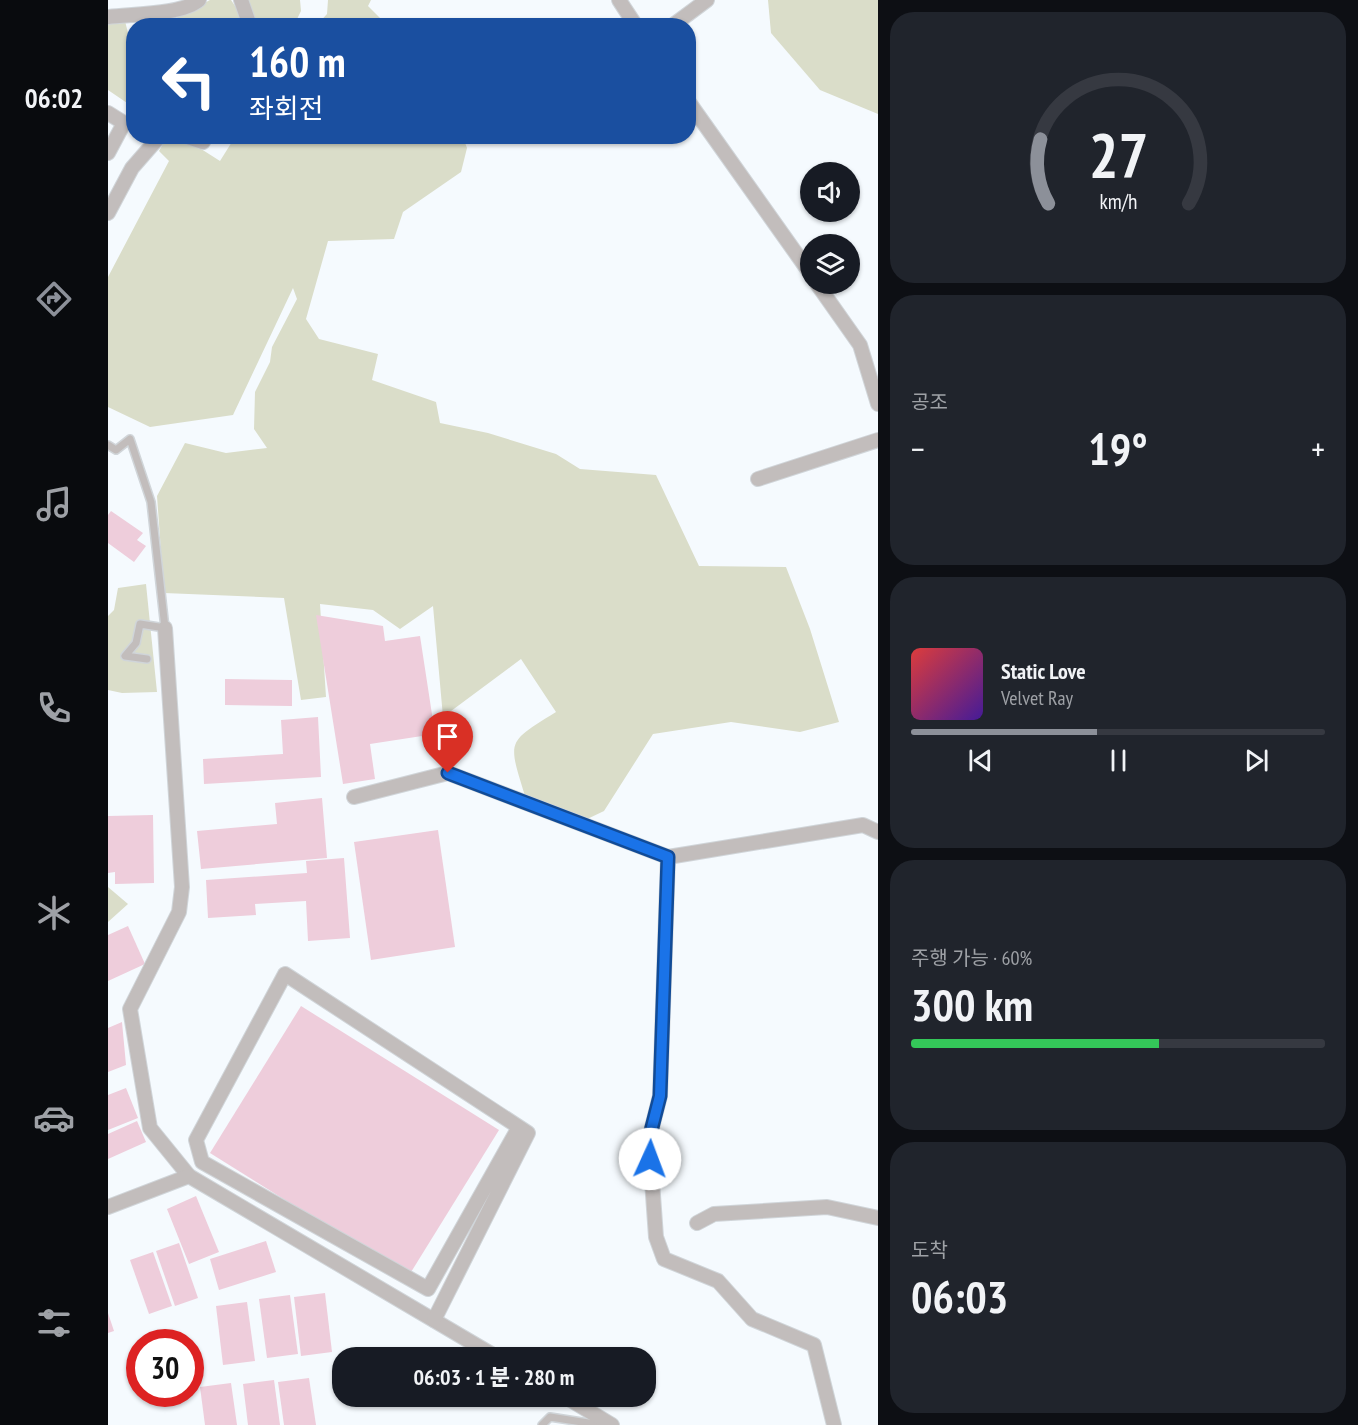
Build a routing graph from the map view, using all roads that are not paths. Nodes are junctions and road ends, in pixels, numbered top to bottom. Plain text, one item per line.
1 (199, 0) edge
2 (242, 0) edge
3 (618, 0) edge
4 (707, 0) edge
5 (108, 17) edge
6 (248, 18) edge
7 (630, 18) edge
8 (683, 18) edge
9 (696, 112) edge
10 (108, 113) edge
11 (153, 144) edge
12 (108, 153) edge
13 (108, 213) edge
14 (800, 259) edge
15 (824, 294) edge
16 (878, 404) edge
17 (878, 440) edge
18 (108, 445) edge
19 (758, 479) dead end
20 (165, 628) junction
21 (147, 658) dead end
22 (354, 797) dead end
23 (878, 832) edge
24 (668, 857) junction
25 (519, 1127) junction
26 (189, 1176) junction
27 (108, 1207) edge
28 (878, 1218) edge
29 (697, 1223) dead end
30 (434, 1320) junction
31 (479, 1347) edge
32 (582, 1407) edge
33 (542, 1425) edge
34 (601, 1425) edge
35 (612, 1425) edge
36 (834, 1425) edge

1 - 5 street
2 - 6 street
3 - 7 street
4 - 8 street
9 - 14 street
10 - 12 street
11 - 13 street
15 - 16 street
17 - 19 street
18 - 20 lane
20 - 21 lane
20 - 26 street
22 - 24 street
23 - 24 street
24 - 36 street
25 - 25 street
25 - 30 street
26 - 27 street
26 - 30 street
28 - 29 street
30 - 31 street
32 - 35 street
33 - 34 lane

